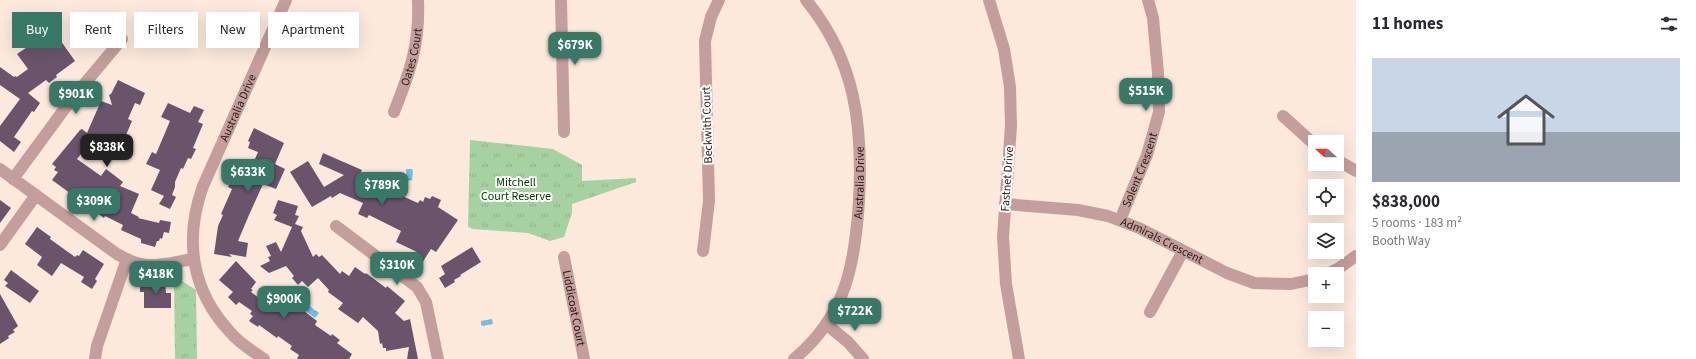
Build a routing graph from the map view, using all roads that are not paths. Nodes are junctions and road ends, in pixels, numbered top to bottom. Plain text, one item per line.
1 (286, 0) edge
2 (418, 0) edge
3 (561, 0) edge
4 (719, 0) edge
5 (806, 0) edge
6 (989, 0) edge
7 (1148, 0) edge
8 (114, 48) edge
9 (394, 112) dead end
10 (1283, 116) dead end
11 (564, 132) dead end
12 (1308, 139) edge
13 (1344, 164) edge
14 (0, 169) edge
15 (1356, 171) edge
16 (13, 179) junction
17 (36, 195) junction
18 (1004, 204) junction
19 (1120, 220) junction
20 (336, 226) dead end
21 (0, 245) edge
22 (703, 251) dead end
23 (1183, 251) junction
24 (1356, 256) edge
25 (564, 257) dead end
26 (127, 259) junction
27 (193, 259) junction
28 (1340, 267) edge
29 (1308, 280) edge
30 (1150, 312) dead end
31 (826, 324) junction
32 (95, 359) edge
33 (264, 359) edge
34 (438, 359) edge
35 (584, 359) edge
36 (794, 359) edge
37 (863, 359) edge
38 (1019, 359) edge

1 - 27 street, Australia Drive
2 - 9 street, Oates Court
3 - 11 street
4 - 22 street, Beckwith Court
5 - 31 street, Australia Drive
6 - 18 street, Fastnet Drive
7 - 19 street, Solent Crescent
8 - 16 street
10 - 12 street
13 - 15 street
14 - 16 street
16 - 17 street
17 - 21 street
17 - 26 street
18 - 19 street, Admirals Crescent
18 - 38 street, Fastnet Drive
19 - 23 street, Admirals Crescent
20 - 34 street
23 - 29 street, Admirals Crescent
23 - 30 street
24 - 28 street
25 - 35 street, Liddicoat Court
26 - 27 street
26 - 32 street
27 - 33 street, Australia Drive
31 - 36 street, Australia Drive
31 - 37 street

